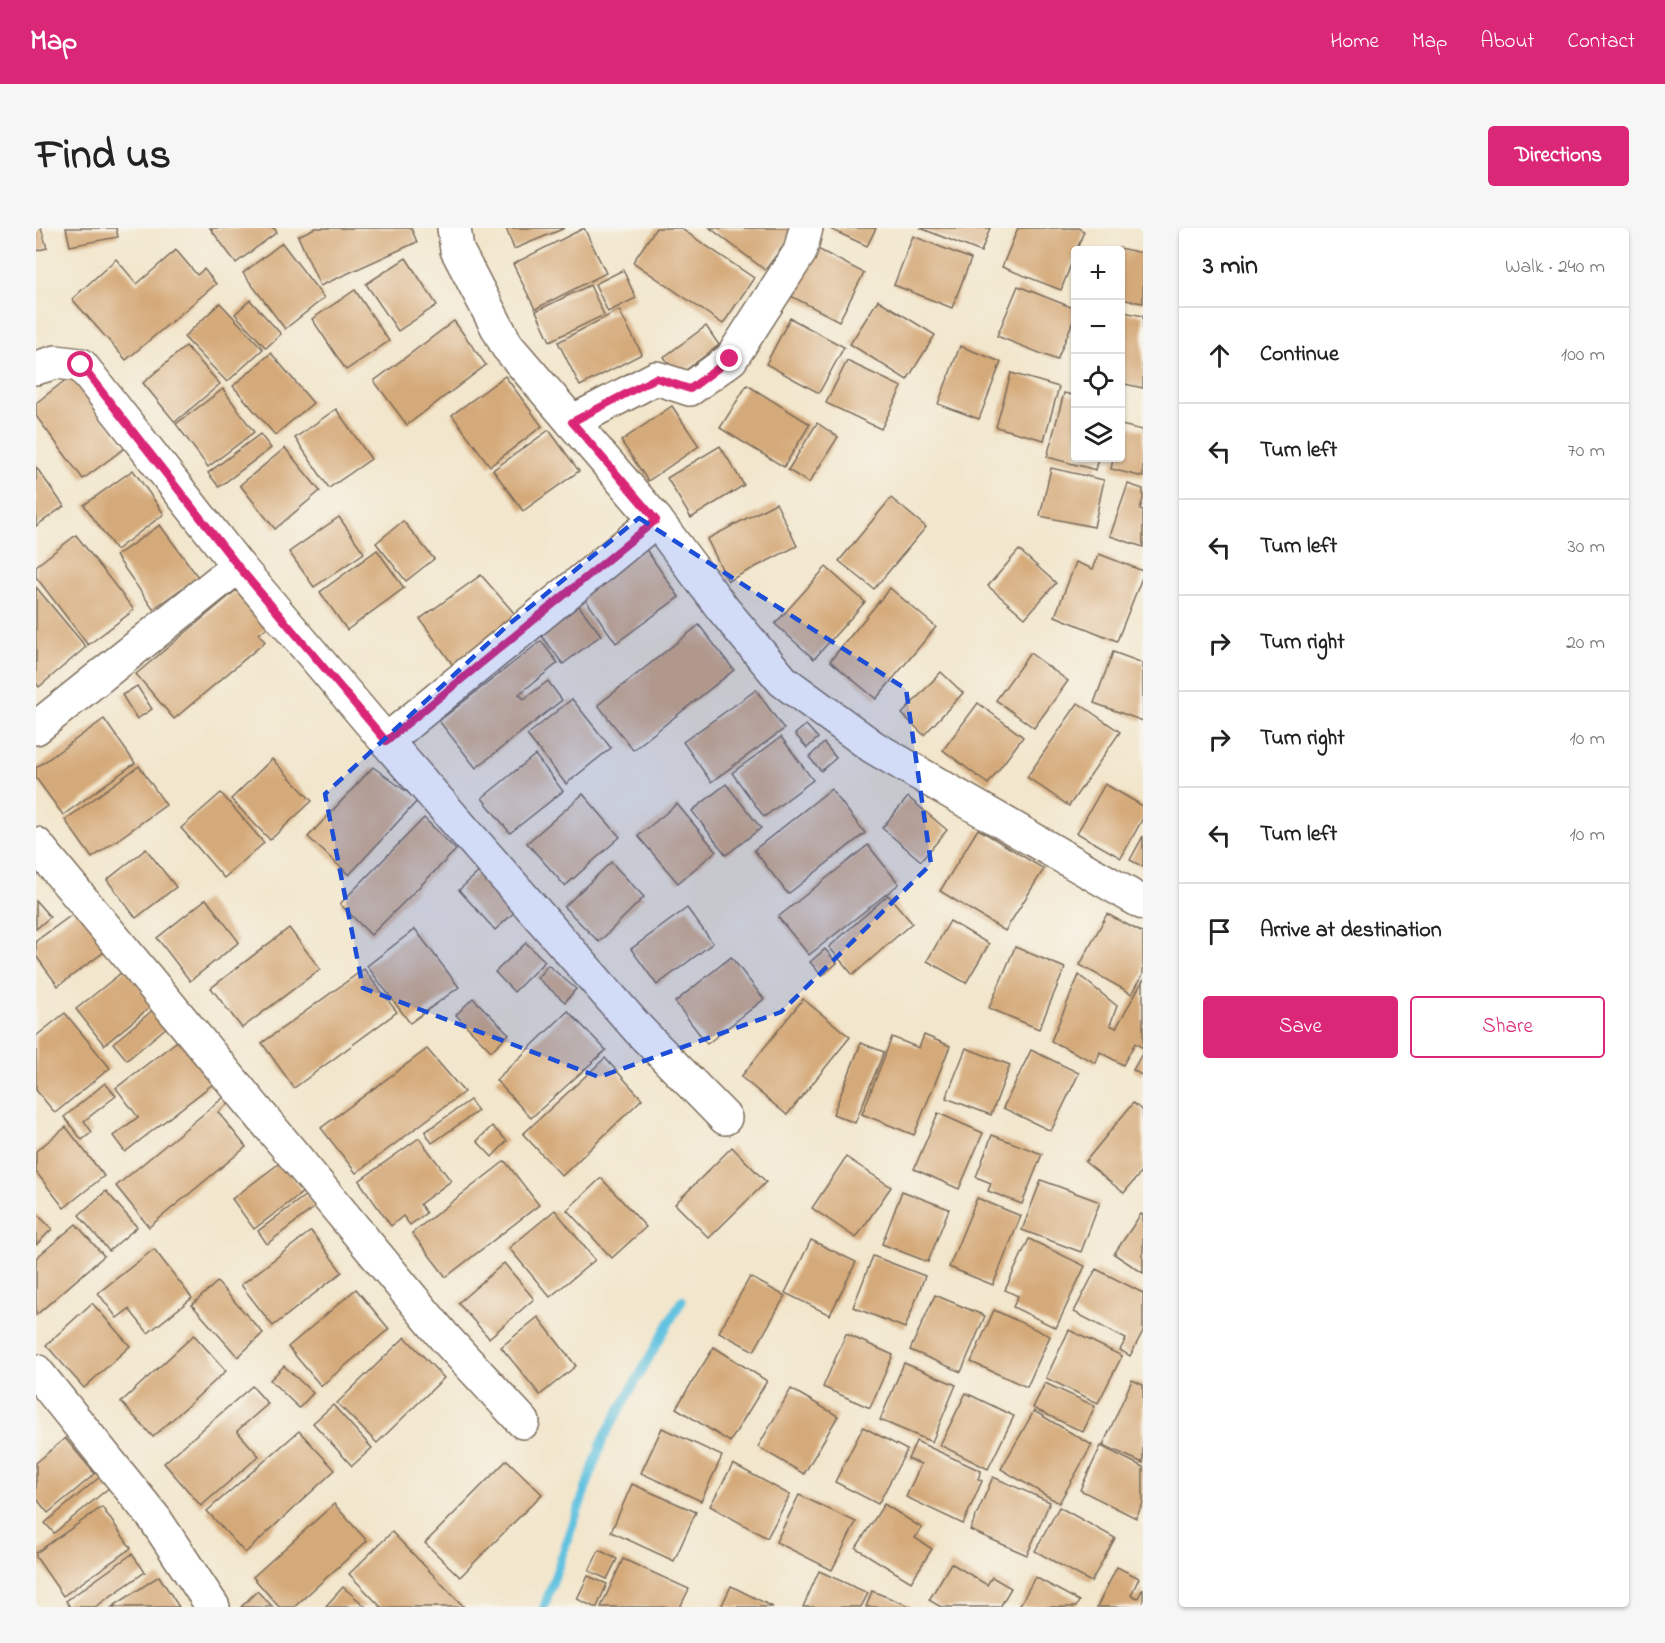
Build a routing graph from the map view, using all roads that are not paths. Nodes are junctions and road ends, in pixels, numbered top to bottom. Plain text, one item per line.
1 (454, 228) edge
2 (806, 228) edge
3 (36, 368) edge
4 (572, 422) junction
5 (656, 520) junction
6 (238, 566) junction
7 (36, 728) edge
8 (386, 741) junction
9 (36, 844) edge
10 (1143, 903) edge
11 (725, 1118) dead end
12 (36, 1371) edge
13 (523, 1422) dead end
14 (213, 1607) edge

1 - 4 street
2 - 4 street
3 - 6 street
4 - 5 street
5 - 8 street
5 - 10 street
6 - 7 street
6 - 8 street
8 - 11 street
9 - 13 street
12 - 14 street

